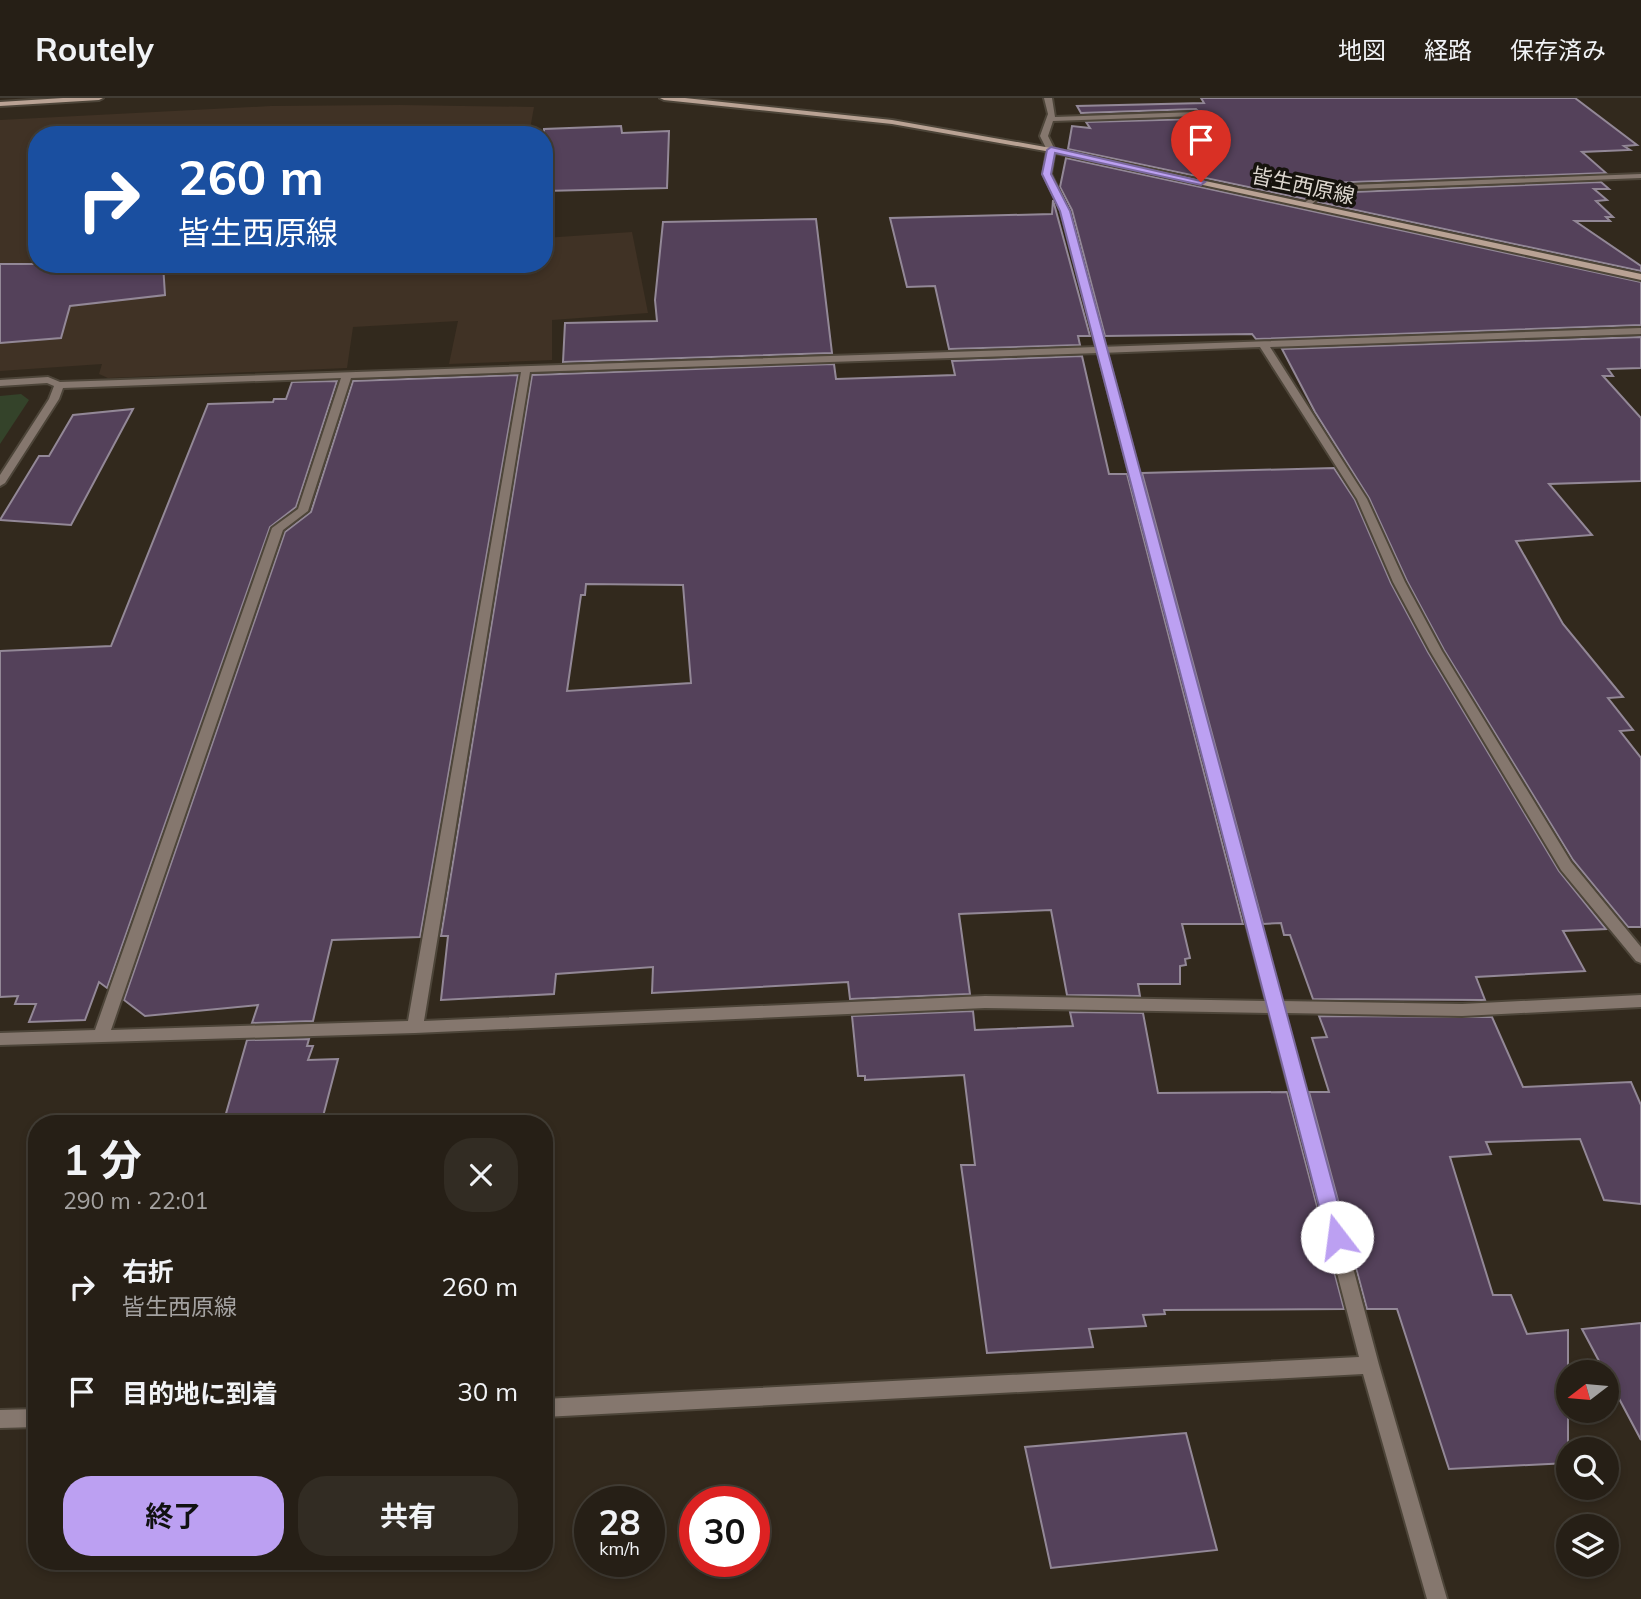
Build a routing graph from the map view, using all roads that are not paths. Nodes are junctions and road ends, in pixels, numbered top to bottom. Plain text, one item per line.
1 (99, 98) edge
2 (664, 98) edge
3 (1048, 98) edge
4 (0, 104) edge
5 (1196, 114) dead end
6 (1050, 119) junction
7 (1051, 150) junction
8 (1641, 176) edge
9 (1306, 205) junction
10 (1641, 277) edge
11 (1641, 331) edge
12 (1263, 344) junction
13 (1100, 350) junction
14 (526, 369) junction
15 (347, 375) junction
16 (0, 383) edge
17 (59, 385) junction
18 (0, 483) edge
19 (1641, 957) edge
20 (1641, 1000) edge
21 (1277, 1007) junction
22 (415, 1027) junction
23 (101, 1036) junction
24 (0, 1039) edge
25 (1370, 1365) junction
26 (553, 1408) edge
27 (28, 1418) edge
28 (0, 1419) edge
29 (1437, 1599) edge

1 - 4 main road
2 - 7 main road, 皆生西原線
3 - 6 street
5 - 6 street
6 - 7 street
7 - 9 main road, 皆生西原線
7 - 13 street
8 - 9 street
9 - 10 main road, 皆生西原線
11 - 12 street
12 - 13 street
12 - 19 street
13 - 14 street
13 - 21 street
14 - 15 street
14 - 22 street
15 - 17 street
15 - 23 street
16 - 17 street
17 - 18 street
20 - 21 street
21 - 22 street
21 - 25 street
22 - 23 street
23 - 24 street
25 - 26 street
25 - 29 street
27 - 28 street

